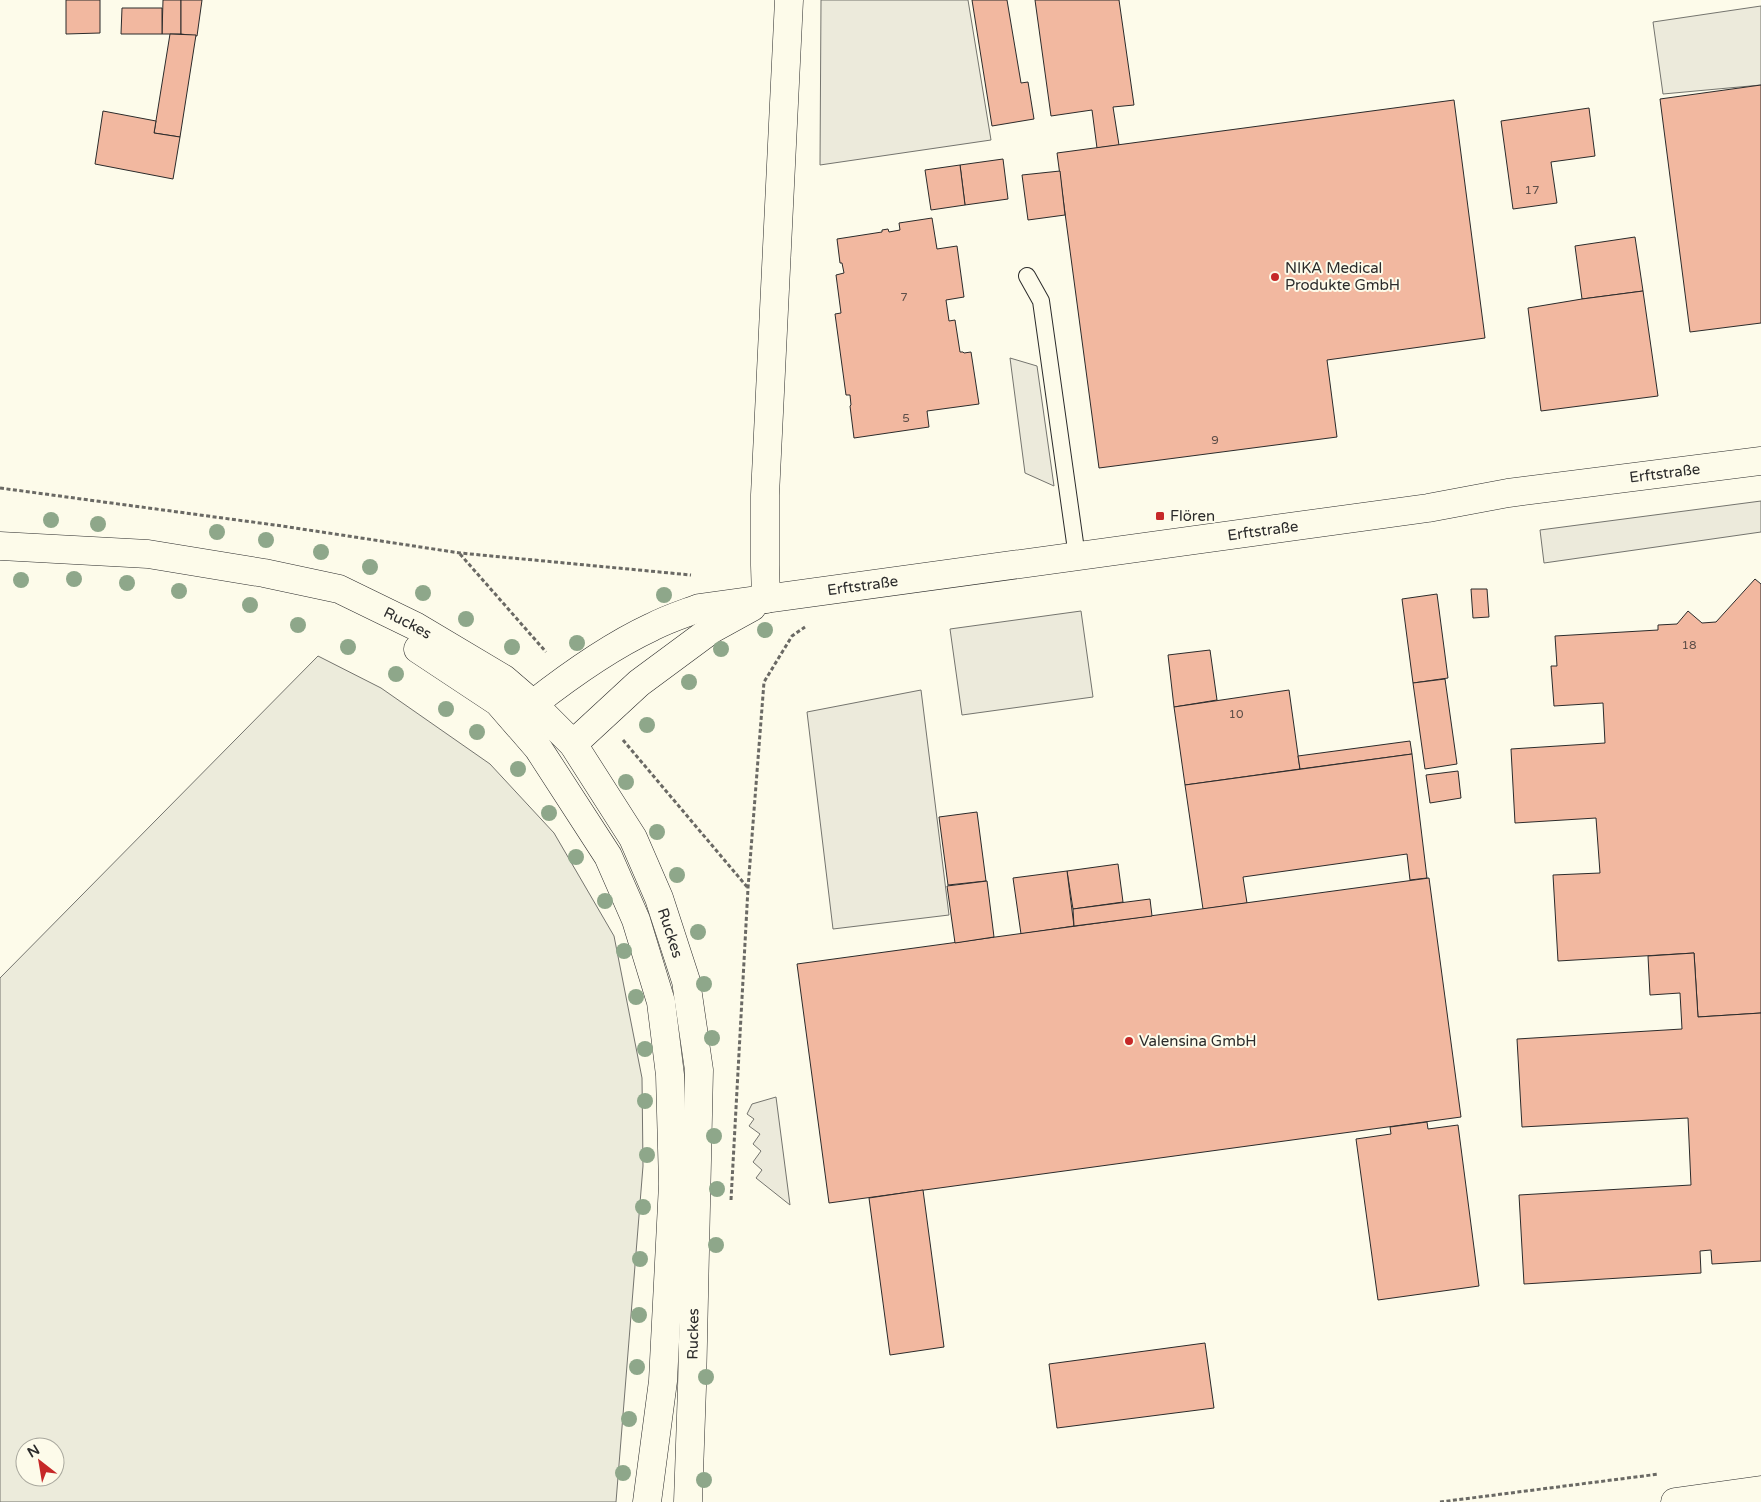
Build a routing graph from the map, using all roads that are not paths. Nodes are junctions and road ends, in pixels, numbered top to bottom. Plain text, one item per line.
1 (789, 0) edge
2 (1027, 276) dead end
3 (1761, 461) edge
4 (0, 546) edge
5 (1077, 557) junction
6 (264, 573) junction
7 (766, 599) junction
8 (533, 704) junction
9 (573, 744) junction
10 (538, 748) junction
11 (1761, 1490) edge
12 (647, 1502) edge
13 (688, 1502) edge
14 (1675, 1502) edge

1 - 7 main road
2 - 5 lane
3 - 5 main road, Erftstraße
4 - 6 main road, Ruckes
5 - 7 main road, Erftstraße
6 - 8 main road, Ruckes
6 - 10 main road, Ruckes
7 - 8 main road, Erftstraße
7 - 9 main road, Erftstraße
8 - 9 main road, Ruckes
8 - 10 main road
9 - 10 main road
9 - 13 main road, Ruckes
10 - 12 main road, Ruckes
11 - 14 main road

